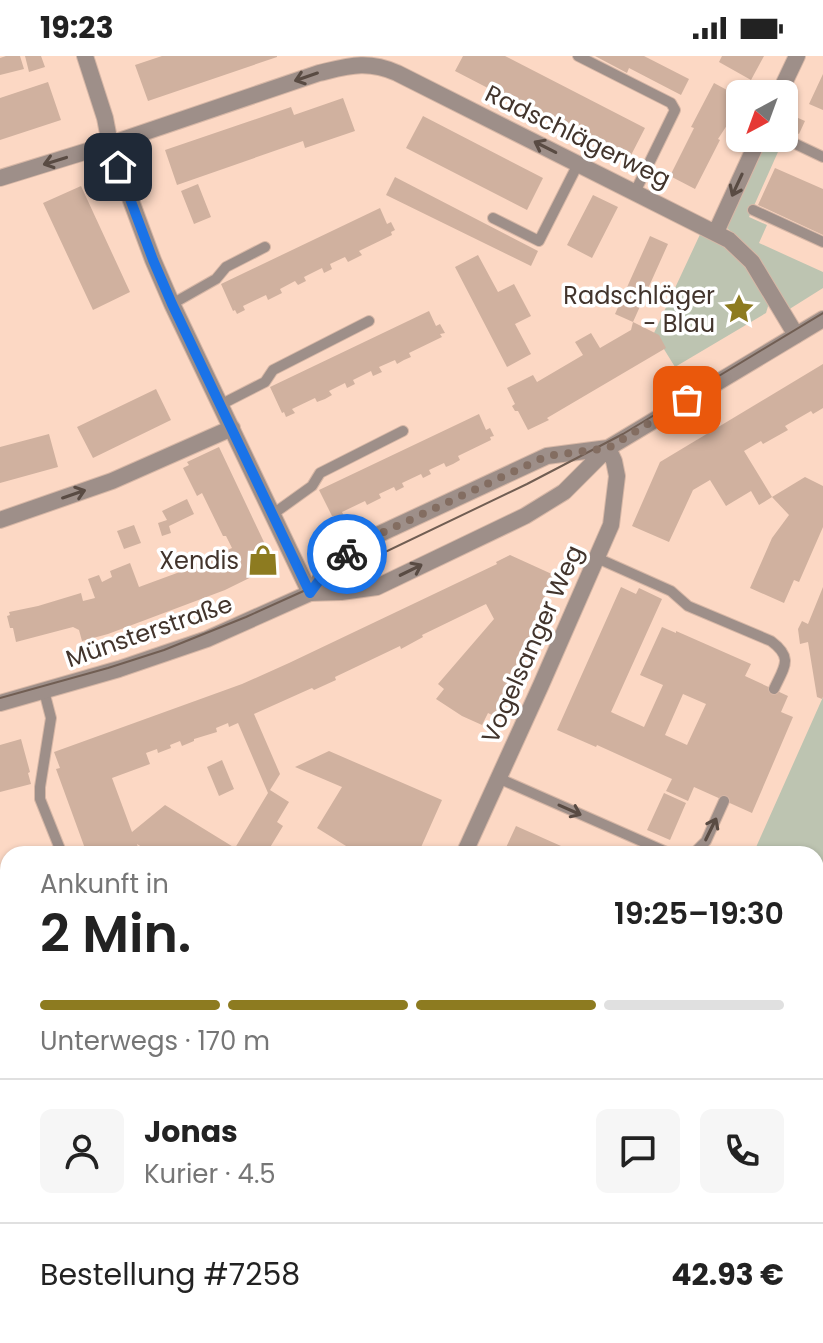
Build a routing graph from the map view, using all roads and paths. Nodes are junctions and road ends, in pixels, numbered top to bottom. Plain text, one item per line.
1 (85, 56) edge
2 (578, 56) edge
3 (797, 56) edge
4 (370, 60) edge
5 (786, 80) edge
6 (110, 144) junction
7 (798, 145) edge
8 (753, 152) edge
9 (823, 157) edge
10 (578, 164) junction
11 (0, 178) edge
12 (635, 192) junction
13 (753, 210) dead end
14 (493, 218) dead end
15 (716, 232) junction
16 (823, 242) edge
17 (265, 247) dead end
18 (172, 304) junction
19 (823, 319) edge
20 (369, 321) dead end
21 (796, 335) junction
22 (220, 405) junction
23 (232, 428) junction
24 (403, 431) dead end
25 (608, 448) junction
26 (273, 514) junction
27 (0, 520) edge
28 (597, 558) junction
29 (310, 593) junction
30 (774, 689) dead end
31 (44, 691) junction
32 (0, 703) edge
33 (498, 778) junction
34 (724, 801) dead end
35 (59, 846) edge
36 (468, 846) edge
37 (653, 846) edge
38 (701, 846) edge

1 - 6 street
2 - 12 lane
3 - 5 street
4 -> 6 street, Radschlägerweg
10 -> 4 street, Radschlägerweg
6 -> 11 street, Radschlägerweg
6 - 18 street
7 - 9 lane
8 -> 15 street
10 - 12 street, Radschlägerweg
10 - 14 lane
12 - 15 street, Radschlägerweg
13 - 16 lane
15 - 21 street, Radschlägerweg
17 - 18 lane
18 - 22 street
19 - 21 street, Münsterstraße
20 - 22 lane
21 - 25 street, Münsterstraße
22 - 23 street
23 - 26 street
27 -> 23 street
24 - 26 lane
25 - 28 street, Vogelsanger Weg
25 - 29 street, Münsterstraße
29 -> 25 street, Münsterstraße
26 - 29 street
28 - 30 lane
28 - 33 street, Vogelsanger Weg
29 - 31 street, Münsterstraße
31 - 32 street, Münsterstraße
31 - 35 lane
33 - 36 street, Vogelsanger Weg
33 -> 37 lane
38 -> 34 lane

